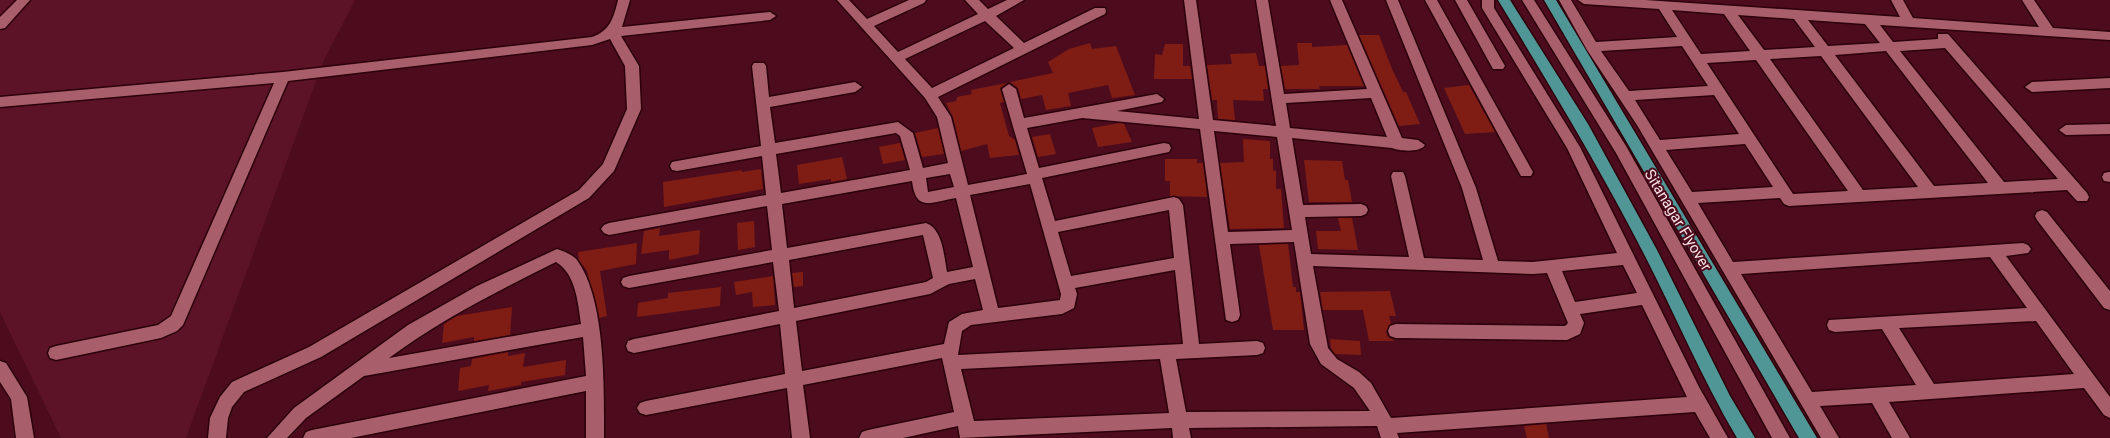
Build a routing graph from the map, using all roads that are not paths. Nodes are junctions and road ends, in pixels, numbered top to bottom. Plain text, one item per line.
1 (24, 0) edge
2 (624, 0) edge
3 (920, 0) edge
4 (971, 0) edge
5 (1018, 0) edge
6 (1190, 0) edge
7 (1262, 0) edge
8 (1336, 0) edge
9 (1392, 0) edge
10 (1431, 0) edge
11 (1461, 0) edge
12 (1488, 0) edge
13 (1528, 0) edge
14 (1556, 0) edge
15 (1584, 0) edge
16 (1766, 0) edge
17 (1897, 0) edge
18 (2028, 0) edge
19 (844, 1) edge
20 (1506, 3) edge
21 (1666, 4) edge
22 (1708, 5) edge
23 (1729, 10) junction
24 (1100, 11) dead end
25 (1774, 14) junction
26 (987, 15) junction
27 (1798, 15) junction
28 (770, 16) dead end
29 (1869, 20) junction
30 (1909, 23) junction
31 (1932, 24) junction
32 (0, 25) edge
33 (866, 25) junction
34 (613, 32) junction
35 (2049, 32) junction
36 (2110, 36) edge
37 (1686, 41) junction
38 (1949, 43) junction
39 (1592, 47) junction
40 (1890, 47) junction
41 (1023, 49) junction
42 (1824, 51) junction
43 (1760, 55) junction
44 (896, 58) junction
45 (1697, 58) junction
46 (759, 66) dead end
47 (1498, 66) dead end
48 (283, 77) junction
49 (2110, 83) edge
50 (855, 87) dead end
51 (2032, 87) dead end
52 (1009, 89) dead end
53 (1717, 90) junction
54 (1376, 94) junction
55 (930, 95) junction
56 (1625, 96) junction
57 (1157, 99) dead end
58 (1278, 100) junction
59 (1, 102) edge
60 (763, 103) junction
61 (1083, 113) junction
62 (1019, 124) junction
63 (2110, 128) edge
64 (2066, 130) dead end
65 (1749, 139) junction
66 (1398, 145) dead end
67 (1418, 145) dead end
68 (1657, 145) junction
69 (1164, 148) dead end
70 (768, 150) junction
71 (677, 166) dead end
72 (956, 167) junction
73 (1526, 172) dead end
74 (918, 174) junction
75 (1034, 176) junction
76 (1398, 176) dead end
77 (2071, 184) junction
78 (2001, 188) junction
79 (962, 192) junction
80 (1782, 192) junction
81 (1931, 192) junction
82 (1860, 197) junction
83 (2082, 197) dead end
84 (1688, 198) junction
85 (774, 199) junction
86 (1361, 210) dead end
87 (1296, 211) junction
88 (2042, 216) dead end
89 (1050, 228) junction
90 (609, 230) dead end
91 (1300, 236) junction
92 (1221, 238) junction
93 (2023, 249) dead end
94 (1994, 251) junction
95 (780, 255) junction
96 (1627, 258) junction
97 (1304, 260) junction
98 (1182, 263) junction
99 (1418, 264) junction
100 (1492, 266) junction
101 (1552, 266) junction
102 (1730, 268) junction
103 (982, 271) junction
104 (941, 280) junction
105 (628, 282) dead end
106 (1066, 283) junction
107 (1647, 298) junction
108 (2110, 302) edge
109 (1569, 308) junction
110 (787, 314) junction
111 (2040, 314) junction
112 (992, 315) junction
113 (1232, 315) dead end
114 (1887, 323) junction
115 (1835, 325) dead end
116 (591, 329) junction
117 (1396, 331) dead end
118 (634, 346) dead end
119 (1257, 348) dead end
120 (1192, 351) junction
121 (1167, 352) junction
122 (56, 353) dead end
123 (951, 356) junction
124 (0, 368) edge
125 (360, 370) junction
126 (2088, 380) junction
127 (795, 381) junction
128 (594, 382) junction
129 (1929, 391) junction
130 (1876, 395) junction
131 (1807, 400) junction
132 (1700, 404) junction
133 (646, 408) dead end
134 (2110, 410) edge
135 (1179, 420) junction
136 (1386, 427) edge
137 (966, 428) edge
138 (25, 438) edge
139 (217, 438) edge
140 (276, 438) edge
141 (312, 438) edge
142 (595, 438) edge
143 (801, 438) edge
144 (868, 438) edge
145 (1182, 438) edge
146 (1719, 438) edge
147 (1746, 438) edge
148 (1781, 438) edge
149 (1808, 438) edge
150 (1830, 438) edge
151 (1901, 438) edge

1 - 32 street
2 - 34 street
3 - 33 street
4 - 26 street
5 - 26 street
6 - 92 street
7 - 58 street
8 - 54 street
9 - 100 street
10 - 73 street
11 - 47 street
12 - 96 street
13 - 148 street
14 - 39 street
14 - 149 main road, Sitanagar Flyover
15 - 21 street
16 - 25 street
17 - 30 street
18 - 35 street
19 - 33 street
20 - 147 main road
21 - 22 street
21 - 37 street
22 - 23 street
23 - 25 street
23 - 43 street
24 - 41 street
25 - 27 street
26 - 41 street
26 - 44 street
27 - 29 street
27 - 42 street
28 - 34 street
29 - 30 street
29 - 40 street
30 - 31 street
31 - 35 street
31 - 38 street
33 - 44 street
34 - 48 street
34 - 139 street
35 - 36 street
37 - 39 street
37 - 45 street
38 - 40 street
38 - 77 street
39 - 56 street
40 - 42 street
40 - 78 street
41 - 55 street
42 - 43 street
42 - 81 street
43 - 45 street
43 - 82 street
44 - 55 street
45 - 53 street
46 - 60 street
48 - 59 street
48 - 122 street
49 - 51 street
50 - 60 street
52 - 62 street
53 - 56 street
53 - 65 street
54 - 58 street
54 - 66 street
55 - 72 street
56 - 68 street
57 - 61 street
58 - 87 street
60 - 70 street
61 - 62 street
61 - 67 street
62 - 75 street
63 - 64 street
65 - 68 street
65 - 80 street
68 - 84 street
69 - 75 street
70 - 71 street
70 - 74 street
70 - 85 street
72 - 74 street
72 - 79 street
74 - 79 street
74 - 85 street
75 - 79 street
75 - 89 street
76 - 99 street
77 - 78 street
77 - 83 street
78 - 81 street
79 - 103 street
80 - 82 street
80 - 84 street
81 - 82 street
84 - 102 street
85 - 90 street
85 - 95 street
86 - 87 street
87 - 91 street
88 - 108 street
89 - 98 street
89 - 106 street
91 - 92 street
91 - 97 street
92 - 113 street
93 - 94 street
94 - 102 street
94 - 111 street
95 - 104 street
95 - 105 street
95 - 110 street
96 - 101 street
96 - 107 street
97 - 99 street
97 - 136 street
98 - 106 street
98 - 120 street
99 - 100 street
100 - 101 street
101 - 109 street
102 - 131 street
103 - 104 street
103 - 112 street
104 - 110 street
106 - 112 street
107 - 109 street
107 - 132 street
109 - 117 street
110 - 118 street
110 - 127 street
111 - 114 street
111 - 126 street
112 - 123 street
114 - 115 street
114 - 129 street
116 - 125 street
116 - 125 street
116 - 128 street
119 - 120 street
120 - 121 street
121 - 123 street
121 - 135 street
123 - 127 street
123 - 137 street
124 - 138 street
125 - 140 street
126 - 129 street
126 - 134 street
127 - 133 street
127 - 143 street
128 - 141 street
128 - 142 street
129 - 130 street
130 - 131 street
130 - 151 street
131 - 150 street
132 - 136 street
132 - 146 street
135 - 136 street
135 - 137 street
135 - 145 street
137 - 144 street

